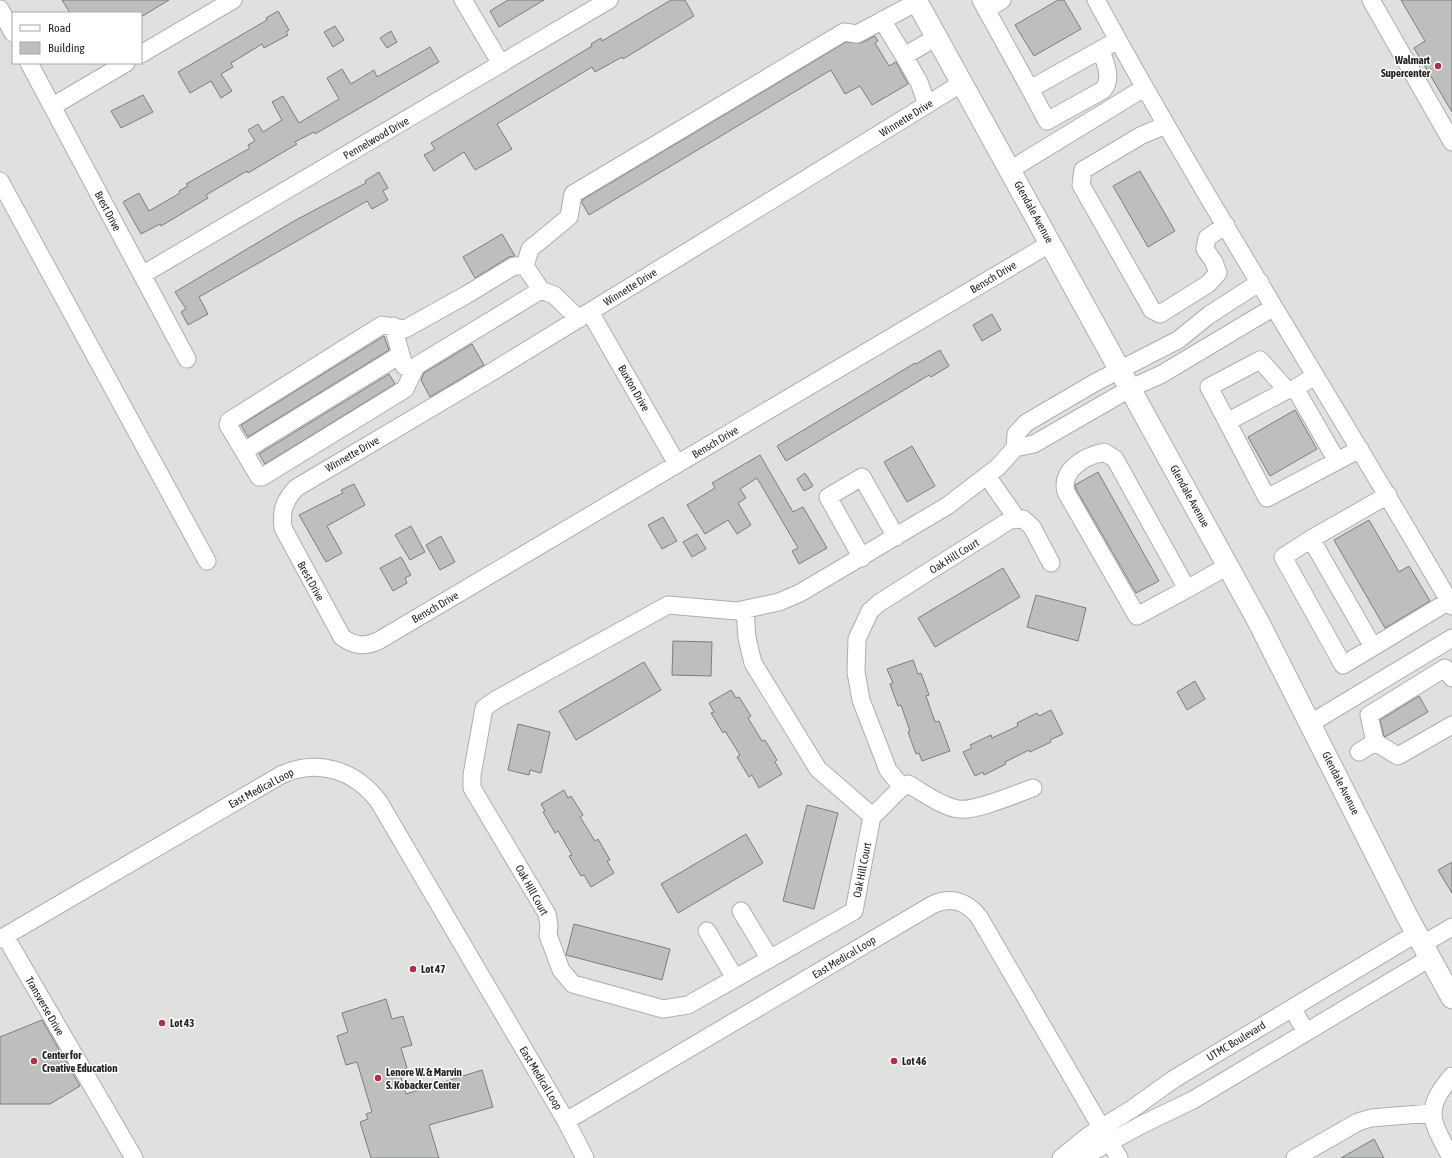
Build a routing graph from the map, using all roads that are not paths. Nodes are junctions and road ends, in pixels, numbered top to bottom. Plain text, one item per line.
1 (233, 0) edge
2 (463, 0) edge
3 (609, 0) edge
4 (1002, 0) edge
5 (1096, 0) edge
6 (1371, 0) edge
7 (917, 1) edge
8 (984, 5) edge
9 (0, 9) edge
10 (882, 20) junction
11 (12, 31) edge
12 (937, 37) junction
13 (1118, 40) junction
14 (1101, 50) junction
15 (142, 53) edge
16 (904, 56) junction
17 (30, 64) edge
18 (124, 64) edge
19 (502, 64) junction
20 (962, 83) junction
21 (1144, 88) junction
22 (1030, 89) junction
23 (927, 105) junction
24 (53, 106) junction
25 (1166, 125) junction
26 (1452, 142) edge
27 (1010, 170) junction
28 (0, 181) edge
29 (1226, 225) junction
30 (1051, 243) junction
31 (525, 266) junction
32 (142, 275) junction
33 (1260, 282) junction
34 (541, 290) junction
35 (1274, 307) junction
36 (585, 315) junction
37 (393, 326) junction
38 (400, 355) junction
39 (187, 359) dead end
40 (1120, 369) junction
41 (1315, 376) junction
42 (410, 379) junction
43 (1131, 388) junction
44 (1291, 389) junction
45 (1227, 422) junction
46 (1015, 448) junction
47 (1360, 449) junction
48 (244, 451) junction
49 (1337, 461) junction
50 (677, 464) junction
51 (987, 476) junction
52 (296, 488) joint
53 (1388, 495) junction
54 (1017, 519) junction
55 (896, 537) junction
56 (1312, 539) junction
57 (862, 558) junction
58 (206, 561) dead end
59 (1051, 563) dead end
60 (1228, 566) junction
61 (1187, 589) junction
62 (1451, 603) edge
63 (745, 610) junction
64 (1452, 638) edge
65 (378, 641) joint
66 (1374, 647) junction
67 (1452, 678) edge
68 (1311, 723) junction
69 (1452, 725) edge
70 (1375, 742) junction
71 (1359, 752) dead end
72 (902, 787) junction
73 (1033, 788) dead end
74 (872, 816) junction
75 (741, 911) dead end
76 (1452, 927) edge
77 (707, 931) dead end
78 (2, 938) edge
79 (1423, 945) junction
80 (770, 958) junction
81 (735, 978) junction
82 (1452, 998) edge
83 (1292, 1008) junction
84 (1306, 1032) junction
85 (1452, 1076) edge
86 (1432, 1113) junction
87 (566, 1121) junction
88 (1109, 1141) edge
89 (134, 1158) edge
90 (585, 1158) edge
91 (1061, 1158) edge
92 (1081, 1158) edge
93 (1295, 1158) edge
94 (1451, 1158) edge

1 - 15 street
2 - 19 street
3 - 19 street, Pennelwood Drive
4 - 8 street
5 - 13 street
6 - 26 street
7 - 10 street
7 - 12 main road, Glendale Avenue
8 - 22 street
9 - 11 street
10 - 16 street
10 - 31 street
12 - 16 street
12 - 20 main road, Glendale Avenue
13 - 14 street
13 - 21 street
14 - 22 street
14 - 22 street
16 - 23 street
17 - 24 street, Brest Drive
18 - 24 street
19 - 32 street, Pennelwood Drive
20 - 23 street, Winnette Drive
20 - 27 main road, Glendale Avenue
21 - 25 street
21 - 27 street
23 - 36 street, Winnette Drive
24 - 32 street, Brest Drive
25 - 29 street
25 - 29 street
27 - 30 main road, Glendale Avenue
28 - 58 street
29 - 33 street
30 - 40 main road, Glendale Avenue
30 - 50 street, Bensch Drive
31 - 34 street
31 - 37 street
32 - 39 street, Brest Drive
33 - 35 street
33 - 40 street, Oak Hill Court
34 - 36 street, Buxton Drive
34 - 42 street
35 - 41 street
35 - 43 street
36 - 50 street, Buxton Drive
36 - 52 street, Winnette Drive
37 - 38 street
37 - 48 street
38 - 42 street
38 - 48 street
40 - 43 main road, Glendale Avenue
40 - 46 street, Oak Hill Court
41 - 44 street
41 - 47 street
42 - 48 street
43 - 46 street
43 - 60 main road, Glendale Avenue
44 - 45 street
44 - 45 street
44 - 49 street
45 - 49 street
46 - 51 street, Oak Hill Court
47 - 49 street
47 - 53 street
50 - 65 street, Bensch Drive
51 - 54 street
51 - 55 street, Oak Hill Court
52 - 65 street, Brest Drive
53 - 56 street
53 - 62 street
54 - 59 street
54 - 72 street, Oak Hill Court
55 - 57 street, Oak Hill Court
55 - 57 street
56 - 66 street
56 - 66 street
57 - 63 street, Oak Hill Court
60 - 61 street
60 - 68 main road, Glendale Avenue
61 - 61 street
62 - 66 street
63 - 74 street
63 - 81 street, Oak Hill Court
64 - 68 street
67 - 70 street
68 - 79 main road, Glendale Avenue
69 - 70 street
70 - 71 street
72 - 73 street
72 - 74 street
74 - 80 street, Oak Hill Court
75 - 80 street
76 - 79 street
77 - 81 street
78 - 87 street, East Medical Loop
78 - 89 street, Transverse Drive
79 - 82 main road, Glendale Avenue
79 - 83 street, UTMC Boulevard
79 - 84 street, UTMC Boulevard
80 - 81 street, Oak Hill Court
83 - 84 street
83 - 88 street, UTMC Boulevard
84 - 88 street, UTMC Boulevard
85 - 86 street
86 - 93 street
86 - 94 street
87 - 88 street, East Medical Loop
87 - 90 street
88 - 91 street, UTMC Boulevard
88 - 92 street, UTMC Boulevard

